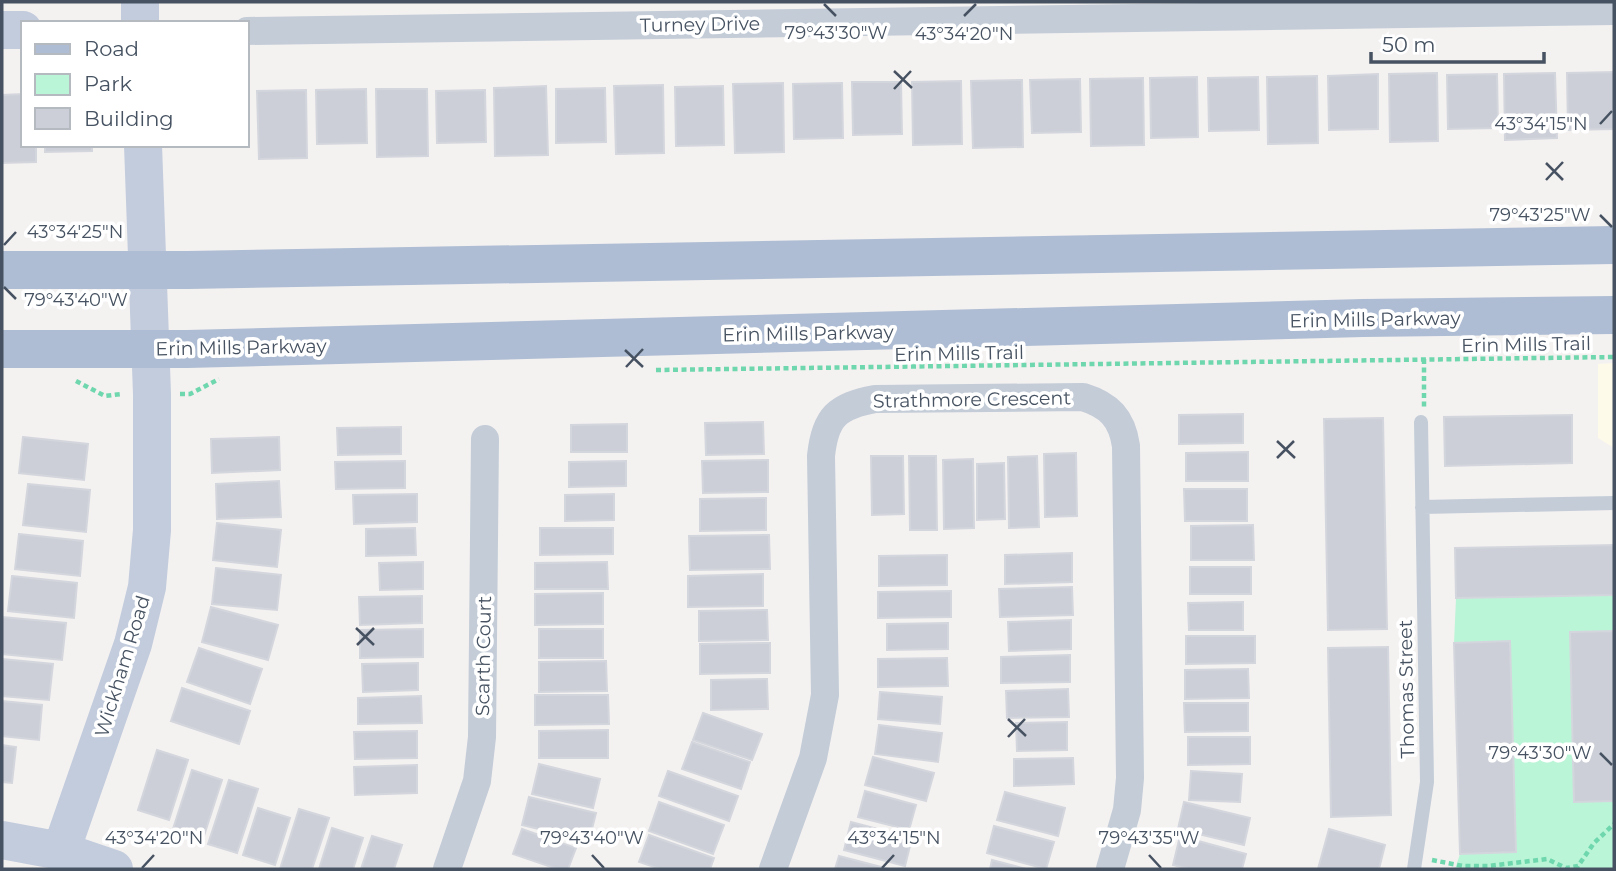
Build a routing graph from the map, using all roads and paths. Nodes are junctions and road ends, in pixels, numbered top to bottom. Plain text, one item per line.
1 (140, 2) edge
2 (1360, 8) edge
3 (1614, 11) edge
4 (140, 21) edge
5 (2, 30) edge
6 (21, 30) edge
7 (248, 31) edge
8 (143, 147) edge
9 (1614, 245) edge
10 (2, 270) edge
11 (146, 271) junction
12 (1614, 315) edge
13 (2, 349) edge
14 (148, 349) junction
15 (1614, 357) edge
16 (1424, 359) junction
17 (654, 370) dead end
18 (226, 374) dead end
19 (69, 378) dead end
20 (121, 394) dead end
21 (184, 394) dead end
22 (1420, 422) joint
23 (485, 439) dead end
24 (1614, 503) edge
25 (1422, 507) junction
26 (1614, 824) edge
27 (2, 840) edge
28 (61, 851) junction
29 (1416, 863) edge
30 (114, 869) edge
31 (447, 869) edge
32 (773, 869) edge
33 (1110, 869) edge

1 - 4 street
2 - 3 street, Turney Drive
2 - 7 street, Turney Drive
5 - 6 street
8 - 11 street, Wickham Road
9 - 11 main road
10 - 11 main road
11 - 14 street, Wickham Road
12 - 14 main road, Erin Mills Parkway
13 - 14 main road, Erin Mills Parkway
14 - 28 street, Wickham Road
15 - 16 path, Erin Mills Trail
16 - 17 path, Erin Mills Trail
16 - 22 path
18 - 21 path
19 - 20 path
22 - 25 lane, Thomas Street
23 - 31 street, Scarth Court
24 - 25 lane
25 - 29 lane, Thomas Street
26 - 29 path
27 - 28 street
28 - 30 street
32 - 33 street, Strathmore Crescent

